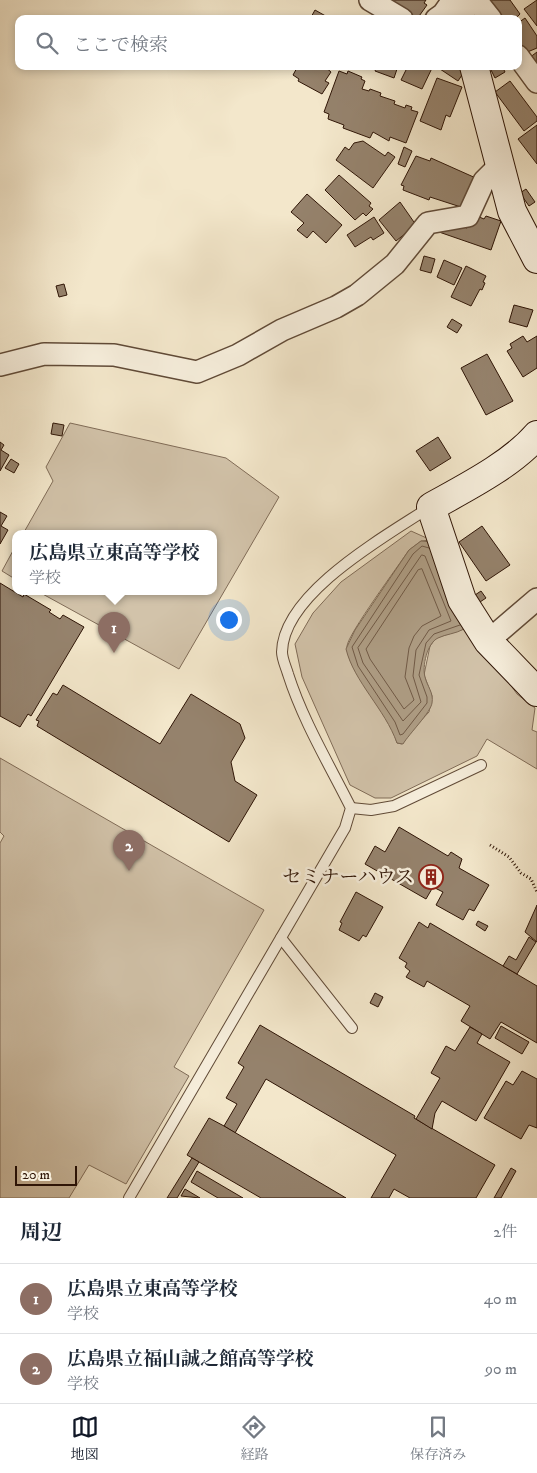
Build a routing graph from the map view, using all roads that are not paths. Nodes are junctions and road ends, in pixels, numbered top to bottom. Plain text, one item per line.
1 (370, 0) edge
2 (455, 0) edge
3 (476, 0) edge
4 (395, 15) edge
5 (442, 15) edge
6 (460, 15) edge
7 (488, 15) edge
8 (522, 61) edge
9 (475, 70) edge
10 (537, 82) edge
11 (500, 164) junction
12 (537, 259) edge
13 (0, 365) edge
14 (537, 435) edge
15 (431, 507) junction
16 (537, 599) edge
17 (488, 641) junction
18 (537, 692) edge
19 (481, 765) dead end
20 (351, 808) junction
21 (281, 938) junction
22 (352, 1028) dead end
23 (129, 1198) edge

1 - 4 street
2 - 5 street
2 - 6 street
3 - 7 street
8 - 10 street
9 - 11 street
11 - 12 street
11 - 13 street
14 - 15 street
15 - 17 street
15 - 20 lane
16 - 17 street
17 - 18 street
19 - 20 lane
20 - 21 lane
21 - 22 lane
21 - 23 lane

